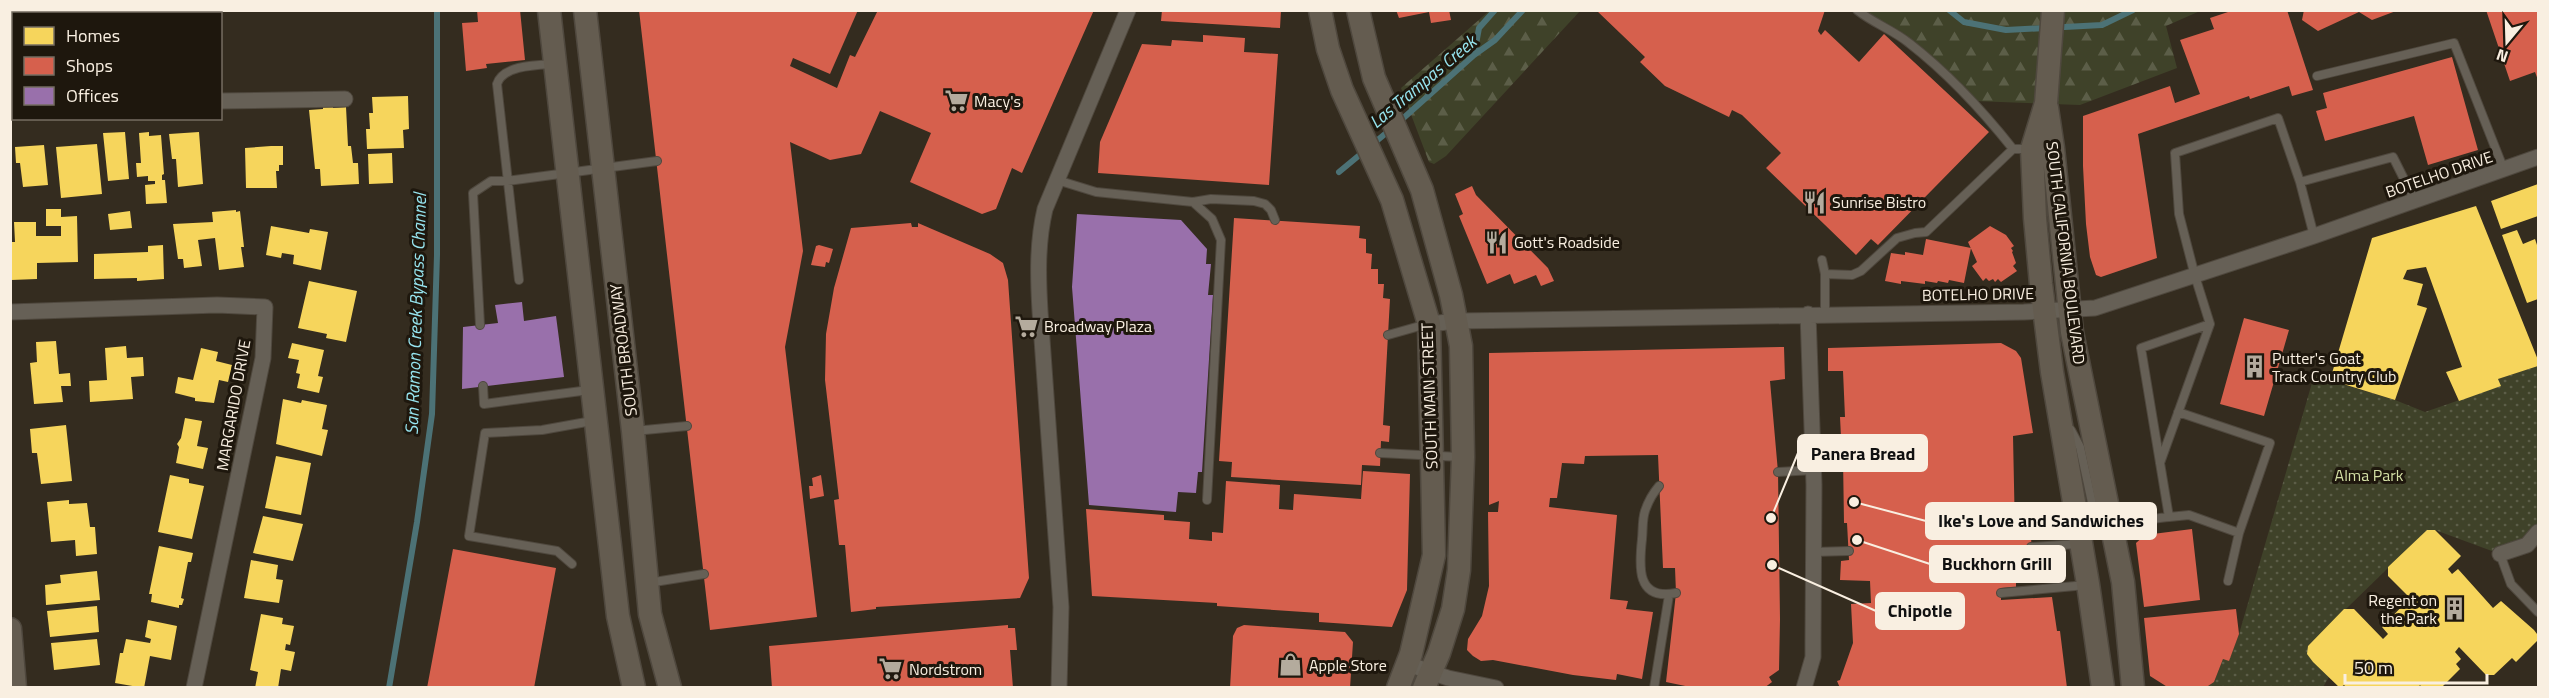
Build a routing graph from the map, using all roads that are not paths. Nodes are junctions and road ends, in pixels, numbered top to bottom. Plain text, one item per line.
1 (549, 10) edge
2 (585, 10) edge
3 (1128, 10) edge
4 (1320, 10) edge
5 (1358, 10) edge
6 (1857, 10) edge
7 (2053, 10) edge
8 (555, 64) junction
9 (2317, 76) dead end
10 (345, 99) dead end
11 (222, 101) edge
12 (2046, 103) junction
13 (2023, 149) junction
14 (2538, 157) edge
15 (657, 161) dead end
16 (602, 167) junction
17 (2504, 170) junction
18 (569, 173) junction
19 (1057, 180) junction
20 (507, 181) junction
21 (2300, 182) junction
22 (2415, 201) junction
23 (1193, 202) junction
24 (1275, 220) dead end
25 (2314, 236) junction
26 (1822, 260) dead end
27 (1825, 274) junction
28 (2195, 276) junction
29 (519, 280) dead end
30 (2070, 310) junction
31 (2044, 311) junction
32 (10, 312) edge
33 (1808, 314) junction
34 (1825, 314) junction
35 (1457, 321) junction
36 (1429, 324) junction
37 (2211, 324) junction
38 (480, 325) dead end
39 (1388, 335) dead end
40 (483, 386) dead end
41 (591, 389) junction
42 (2058, 407) junction
43 (2178, 412) junction
44 (595, 421) junction
45 (687, 426) dead end
46 (633, 431) junction
47 (1380, 453) dead end
48 (1432, 455) junction
49 (1463, 457) junction
50 (2160, 462) junction
51 (1814, 470) junction
52 (1778, 472) dead end
53 (1659, 486) dead end
54 (1207, 500) dead end
55 (2169, 517) junction
56 (2112, 524) junction
57 (2538, 532) edge
58 (2239, 533) junction
59 (2080, 544) junction
60 (2031, 547) dead end
61 (1849, 550) dead end
62 (1813, 552) junction
63 (2500, 554) joint
64 (572, 564) dead end
65 (704, 574) dead end
66 (2228, 580) dead end
67 (647, 583) junction
68 (2088, 584) junction
69 (2001, 594) dead end
70 (2538, 612) edge
71 (10, 629) edge
72 (1408, 664) junction
73 (1427, 681) edge
74 (15, 687) edge
75 (194, 687) edge
76 (634, 687) edge
77 (670, 687) edge
78 (1059, 687) edge
79 (1398, 687) edge
80 (1496, 687) edge
81 (1654, 687) edge
82 (1804, 687) edge
83 (2103, 687) edge
84 (2133, 687) edge

1 - 8 main road
2 - 16 main road, SOUTH BROADWAY
3 - 19 street
4 - 36 main road, SOUTH MAIN STREET
5 - 35 main road, SOUTH MAIN STREET
6 - 13 lane
7 - 12 main road, SOUTH CALIFORNIA BOULEVARD
8 - 18 main road
8 - 20 lane
9 - 17 lane
10 - 11 street
12 - 13 main road, SOUTH CALIFORNIA BOULEVARD
12 - 30 main road, SOUTH CALIFORNIA BOULEVARD
13 - 27 lane
13 - 31 main road, SOUTH CALIFORNIA BOULEVARD
14 - 17 street, BOTELHO DRIVE
15 - 16 lane
16 - 18 lane
16 - 46 main road, SOUTH BROADWAY
17 - 22 street, BOTELHO DRIVE
18 - 20 lane
18 - 41 main road
19 - 23 lane
19 - 78 street
20 - 29 lane
20 - 38 lane
21 - 22 lane
21 - 25 lane
21 - 28 lane
22 - 25 street, BOTELHO DRIVE
23 - 24 lane
23 - 54 lane
25 - 28 street, BOTELHO DRIVE
26 - 27 lane
27 - 34 lane
28 - 30 street, BOTELHO DRIVE
28 - 37 lane
30 - 31 street, BOTELHO DRIVE
30 - 56 main road, SOUTH CALIFORNIA BOULEVARD
31 - 34 street, BOTELHO DRIVE
31 - 42 main road, SOUTH CALIFORNIA BOULEVARD
32 - 75 street, MARGARIDO DRIVE
33 - 34 street, BOTELHO DRIVE
33 - 35 street, BOTELHO DRIVE
33 - 51 street
35 - 36 street, BOTELHO DRIVE
35 - 49 main road, SOUTH MAIN STREET
36 - 39 lane
36 - 48 main road, SOUTH MAIN STREET
37 - 43 lane
37 - 50 lane
40 - 41 lane
41 - 44 main road
42 - 56 lane
42 - 59 main road, SOUTH CALIFORNIA BOULEVARD
43 - 50 lane
43 - 58 lane
44 - 64 lane
44 - 76 main road
45 - 46 lane
46 - 67 main road, SOUTH BROADWAY
47 - 48 lane
48 - 49 lane
48 - 72 main road, SOUTH MAIN STREET
49 - 73 main road, SOUTH MAIN STREET
50 - 55 lane
51 - 52 lane
51 - 62 street
53 - 81 lane
55 - 56 lane
55 - 58 lane
56 - 84 main road, SOUTH CALIFORNIA BOULEVARD
57 - 63 street
58 - 66 lane
59 - 60 lane
59 - 68 main road, SOUTH CALIFORNIA BOULEVARD
61 - 62 lane
62 - 82 street
63 - 70 lane
65 - 67 lane
67 - 77 main road, SOUTH BROADWAY
68 - 69 lane
68 - 83 main road, SOUTH CALIFORNIA BOULEVARD
71 - 74 main road
72 - 73 street
72 - 79 main road, SOUTH MAIN STREET
73 - 80 street

